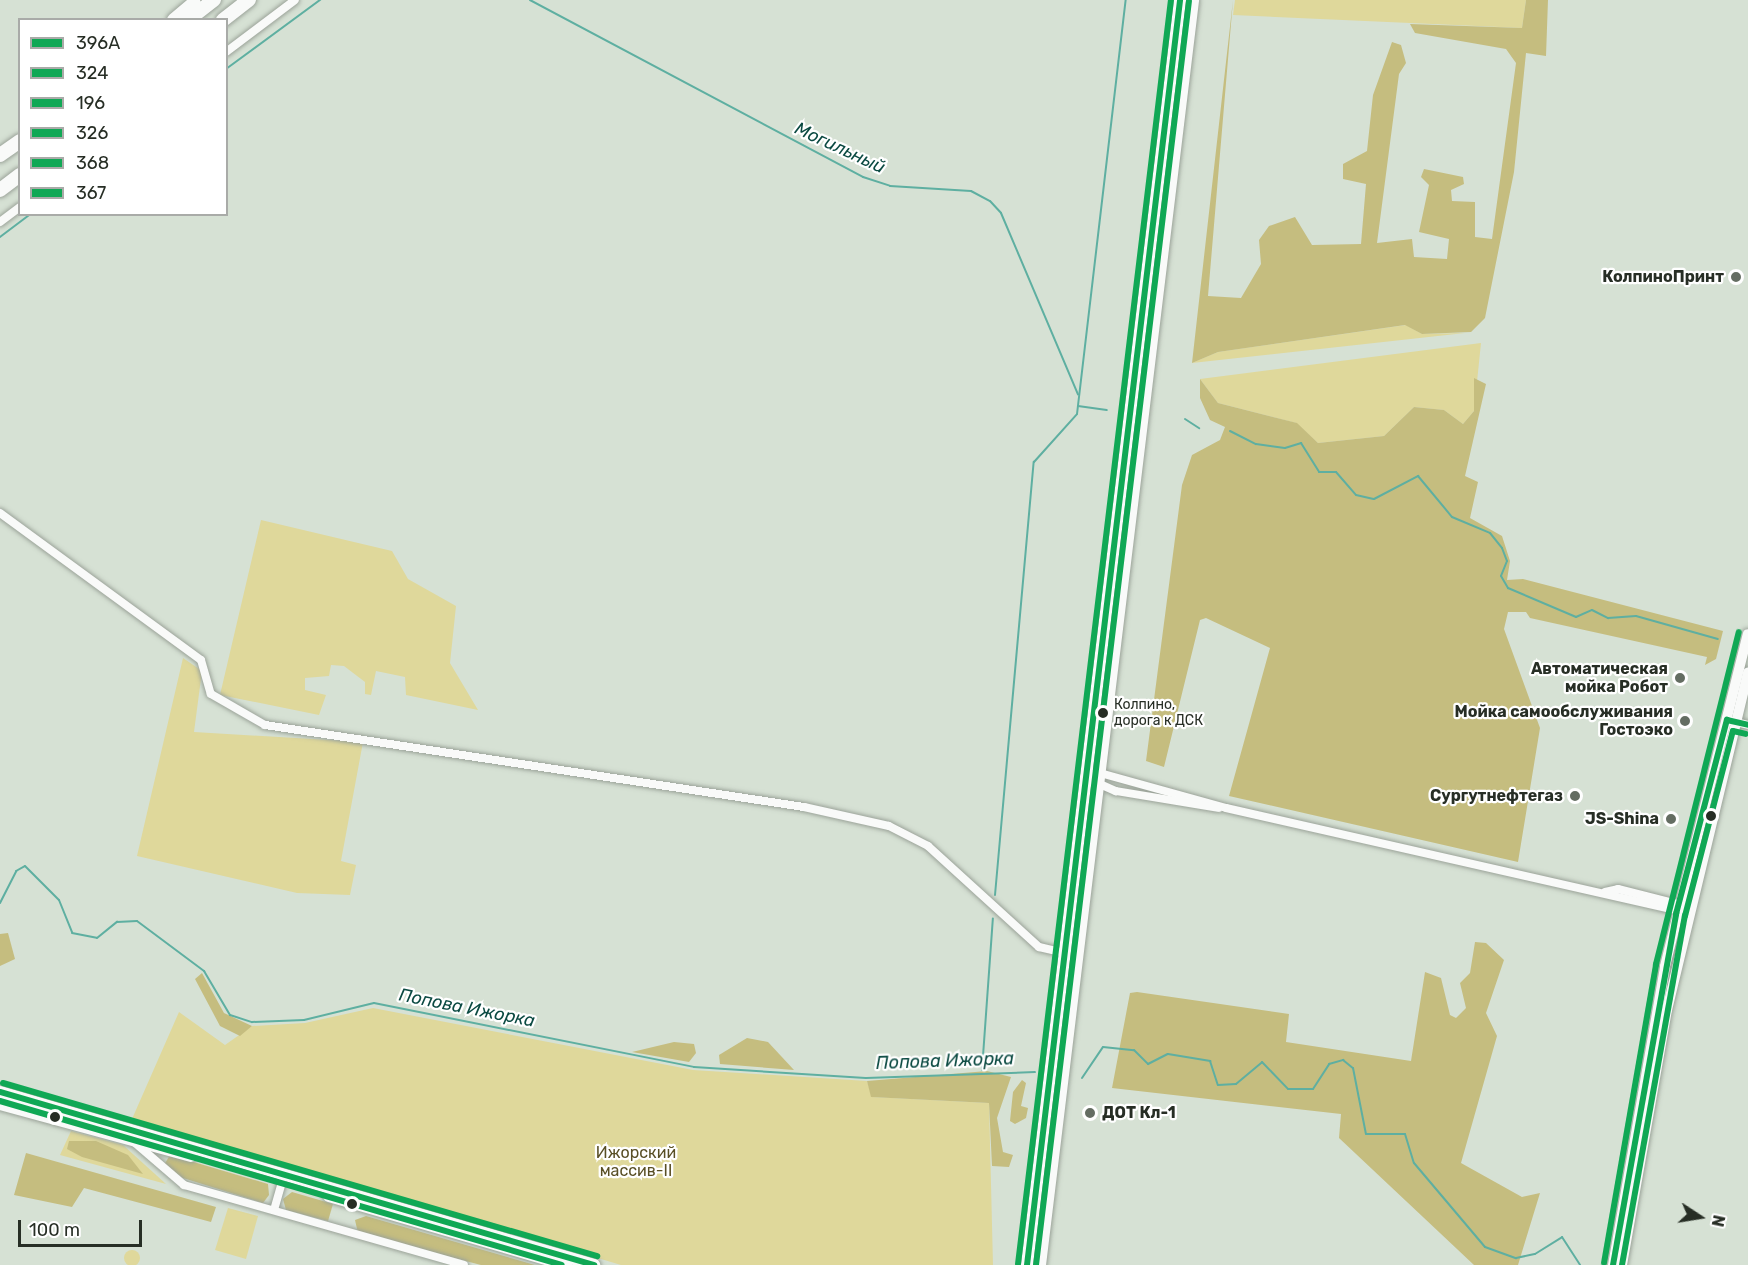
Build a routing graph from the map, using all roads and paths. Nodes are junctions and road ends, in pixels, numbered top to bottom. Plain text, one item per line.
1 (198, 0) edge
2 (214, 0) edge
3 (249, 0) edge
4 (296, 0) edge
5 (1180, 0) edge
6 (1193, 0) edge
7 (176, 18) edge
8 (191, 18) edge
9 (226, 18) edge
10 (228, 51) edge
11 (18, 174) edge
12 (0, 190) edge
13 (18, 208) edge
14 (0, 222) edge
15 (0, 513) edge
16 (1748, 634) edge
17 (1748, 674) edge
18 (1732, 721) junction
19 (1748, 725) edge
20 (1100, 773) junction
21 (1084, 777) junction
22 (1098, 787) junction
23 (1226, 808) junction
24 (1605, 892) junction
25 (1680, 902) junction
26 (1689, 910) junction
27 (1676, 914) junction
28 (1064, 953) junction
29 (0, 1092) edge
30 (0, 1105) edge
31 (134, 1142) junction
32 (283, 1178) junction
33 (274, 1210) junction
34 (464, 1265) edge
35 (566, 1265) edge
36 (594, 1265) edge
37 (1027, 1265) edge
38 (1041, 1265) edge
39 (1613, 1265) edge
40 (1622, 1265) edge

1 - 7 main road
2 - 8 main road
3 - 9 main road
4 - 10 street
5 - 21 main road
6 - 20 main road
11 - 12 main road
13 - 14 street
15 - 28 street
16 - 18 street
17 - 18 street
18 - 19 street
18 - 25 street
18 - 26 street
20 - 21 street
20 - 22 main road
20 - 23 street
21 - 22 street
21 - 28 main road
22 - 23 street
22 - 38 main road
23 - 24 street
24 - 25 street
24 - 27 street
25 - 26 street
25 - 27 street
26 - 27 street
26 - 40 street
27 - 39 street
28 - 37 main road
29 - 32 main road
30 - 31 main road
31 - 32 main road
31 - 33 street
32 - 33 street
32 - 35 main road
32 - 36 main road
33 - 34 street

